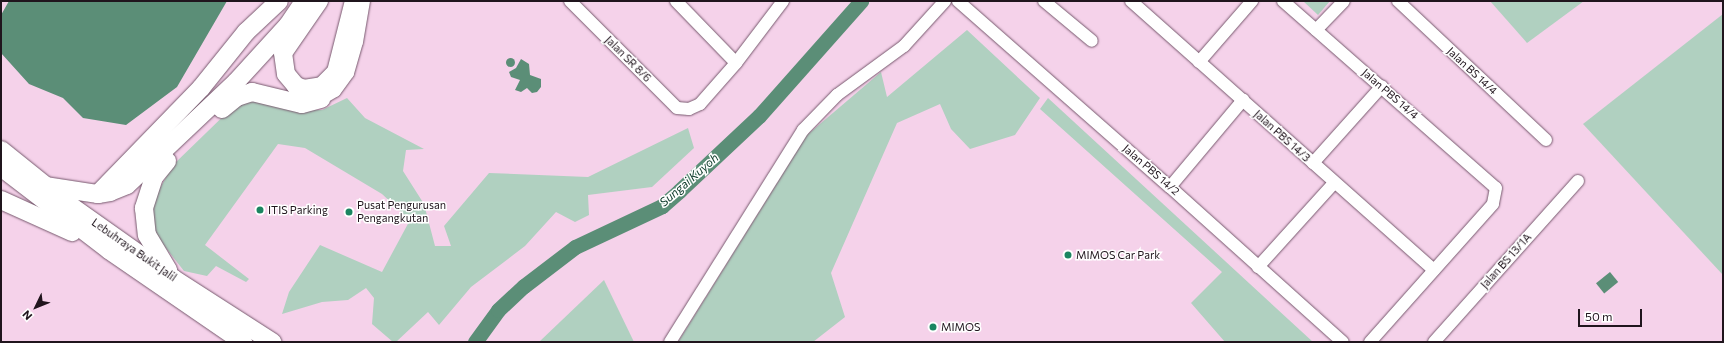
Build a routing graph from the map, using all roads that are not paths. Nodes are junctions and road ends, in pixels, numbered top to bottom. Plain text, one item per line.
1 (279, 1) edge
2 (304, 1) edge
3 (319, 1) edge
4 (354, 1) edge
5 (364, 1) edge
6 (570, 1) edge
7 (676, 1) edge
8 (782, 1) edge
9 (945, 1) edge
10 (958, 1) edge
11 (1044, 1) edge
12 (1131, 1) edge
13 (1252, 1) edge
14 (1283, 1) edge
15 (1344, 1) edge
16 (1398, 1) edge
17 (288, 25) junction
18 (1316, 30) junction
19 (1092, 41) dead end
20 (1199, 62) junction
21 (736, 63) junction
22 (1382, 86) junction
23 (322, 99) junction
24 (1243, 100) junction
25 (1546, 140) dead end
26 (1, 150) edge
27 (1313, 163) junction
28 (1, 167) edge
29 (1578, 181) dead end
30 (1334, 182) junction
31 (45, 186) junction
32 (1170, 187) junction
33 (98, 194) junction
34 (1, 200) edge
35 (109, 250) junction
36 (1258, 267) junction
37 (1434, 270) junction
38 (174, 279) junction
39 (243, 342) edge
40 (272, 342) edge
41 (670, 342) edge
42 (1342, 342) edge
43 (1370, 342) edge
44 (1434, 342) edge

1 - 33 highway
2 - 17 highway
3 - 4 highway
5 - 23 street
6 - 21 street, Jalan SR 8/6
7 - 21 street
8 - 21 street
9 - 41 street
10 - 32 street, Jalan PBS 14/2
11 - 19 street
12 - 20 street, Jalan PBS 14/3
13 - 20 street
14 - 18 street, Jalan PBS 14/4
15 - 18 street
16 - 25 street, Jalan BS 14/4
17 - 23 highway
17 - 33 highway
18 - 22 street, Jalan PBS 14/4
20 - 24 street, Jalan PBS 14/3
22 - 27 street
22 - 37 street, Jalan PBS 14/4
23 - 38 highway
24 - 27 street, Jalan PBS 14/3
24 - 32 street
26 - 31 highway, Lebuhraya Bukit Jalil
27 - 30 street, Jalan PBS 14/3
28 - 35 highway, Lebuhraya Bukit Jalil
29 - 44 street, Jalan BS 13/1A
30 - 36 street
30 - 37 street, Jalan PBS 14/3
31 - 33 highway
31 - 38 highway, Lebuhraya Bukit Jalil
32 - 36 street, Jalan PBS 14/2
34 - 35 highway
35 - 39 highway, Lebuhraya Bukit Jalil
36 - 42 street, Jalan PBS 14/2
37 - 43 street
38 - 40 highway, Lebuhraya Bukit Jalil

